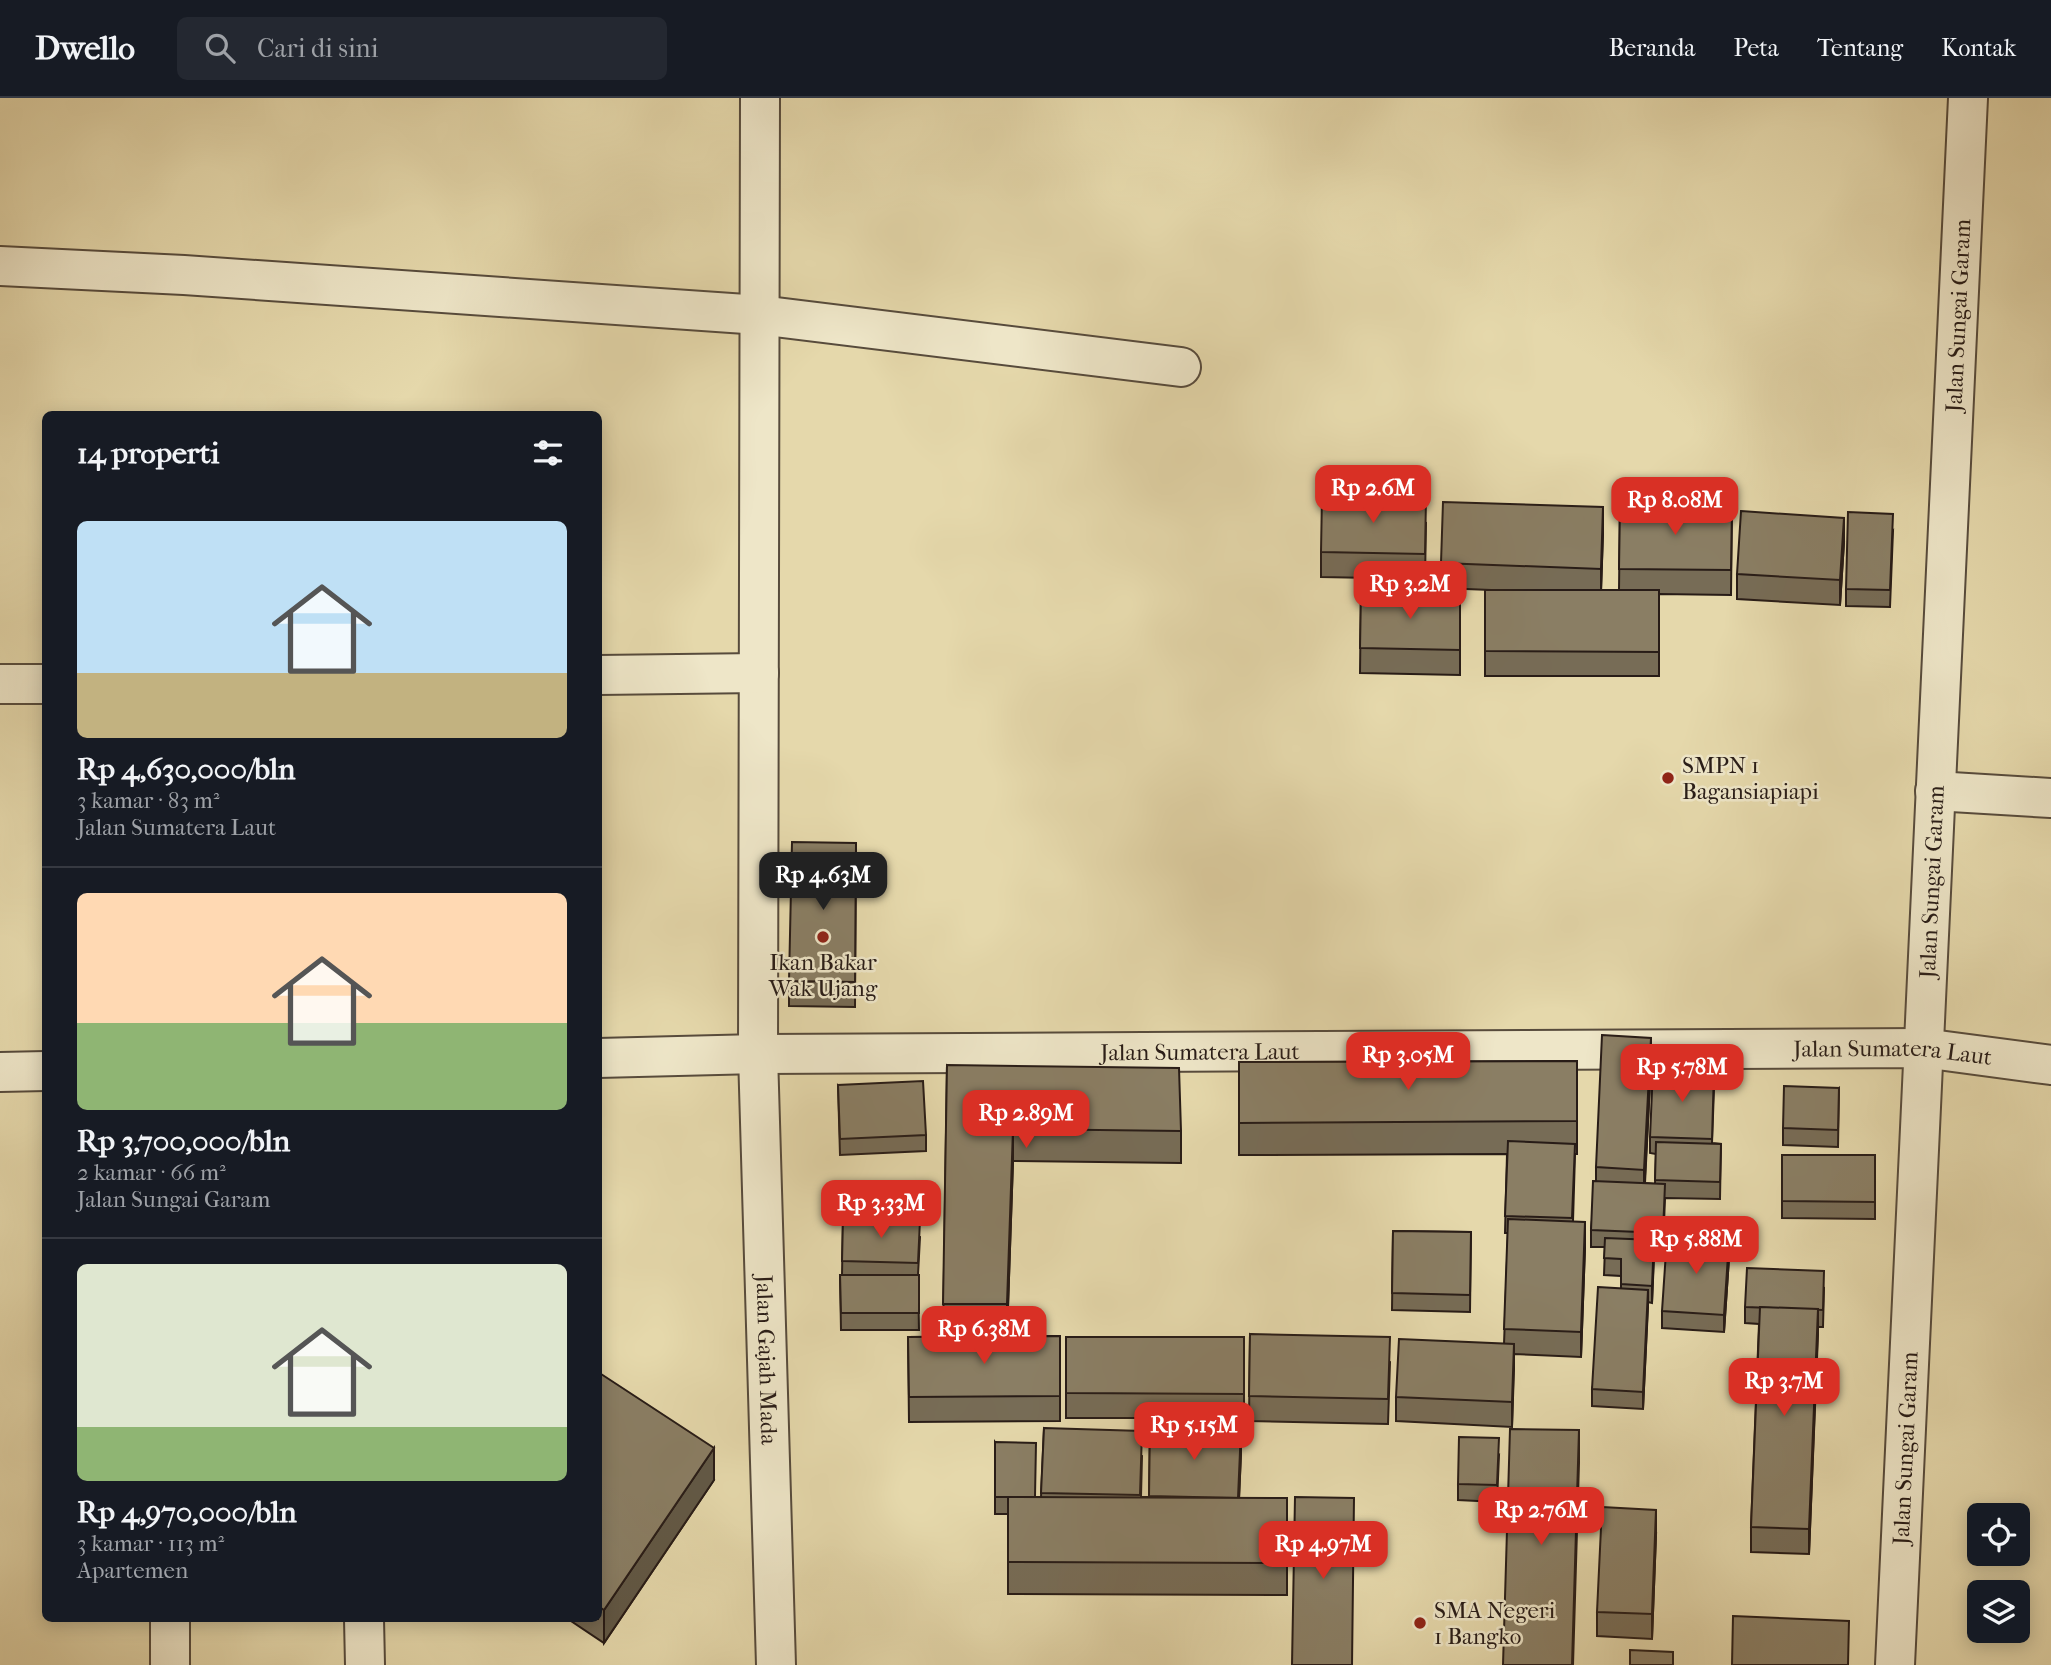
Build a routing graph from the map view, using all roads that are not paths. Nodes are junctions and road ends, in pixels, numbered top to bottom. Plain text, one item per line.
1 (760, 98) edge
2 (1968, 98) edge
3 (0, 266) edge
4 (760, 315) junction
5 (1181, 367) dead end
6 (759, 673) junction
7 (602, 675) edge
8 (0, 684) edge
9 (42, 684) edge
10 (1935, 791) junction
11 (2051, 797) edge
12 (1923, 1048) junction
13 (758, 1054) junction
14 (602, 1058) edge
15 (2051, 1065) edge
16 (42, 1071) edge
17 (0, 1072) edge
18 (170, 1622) edge
19 (364, 1622) edge
20 (170, 1665) edge
21 (365, 1665) edge
22 (776, 1665) edge
23 (1895, 1665) edge

1 - 4 street, Jalan Gajah Mada
2 - 10 street, Jalan Sungai Garam
3 - 4 street
4 - 5 street
4 - 6 street, Jalan Gajah Mada
6 - 7 street
6 - 13 street, Jalan Gajah Mada
8 - 9 street
10 - 11 street
10 - 12 street, Jalan Sungai Garam
12 - 13 street, Jalan Sumatera Laut
12 - 15 street, Jalan Sumatera Laut
12 - 23 street, Jalan Sungai Garam
13 - 14 street, Jalan Sumatera Laut
13 - 22 street, Jalan Gajah Mada
16 - 17 street
18 - 20 street
19 - 21 street

